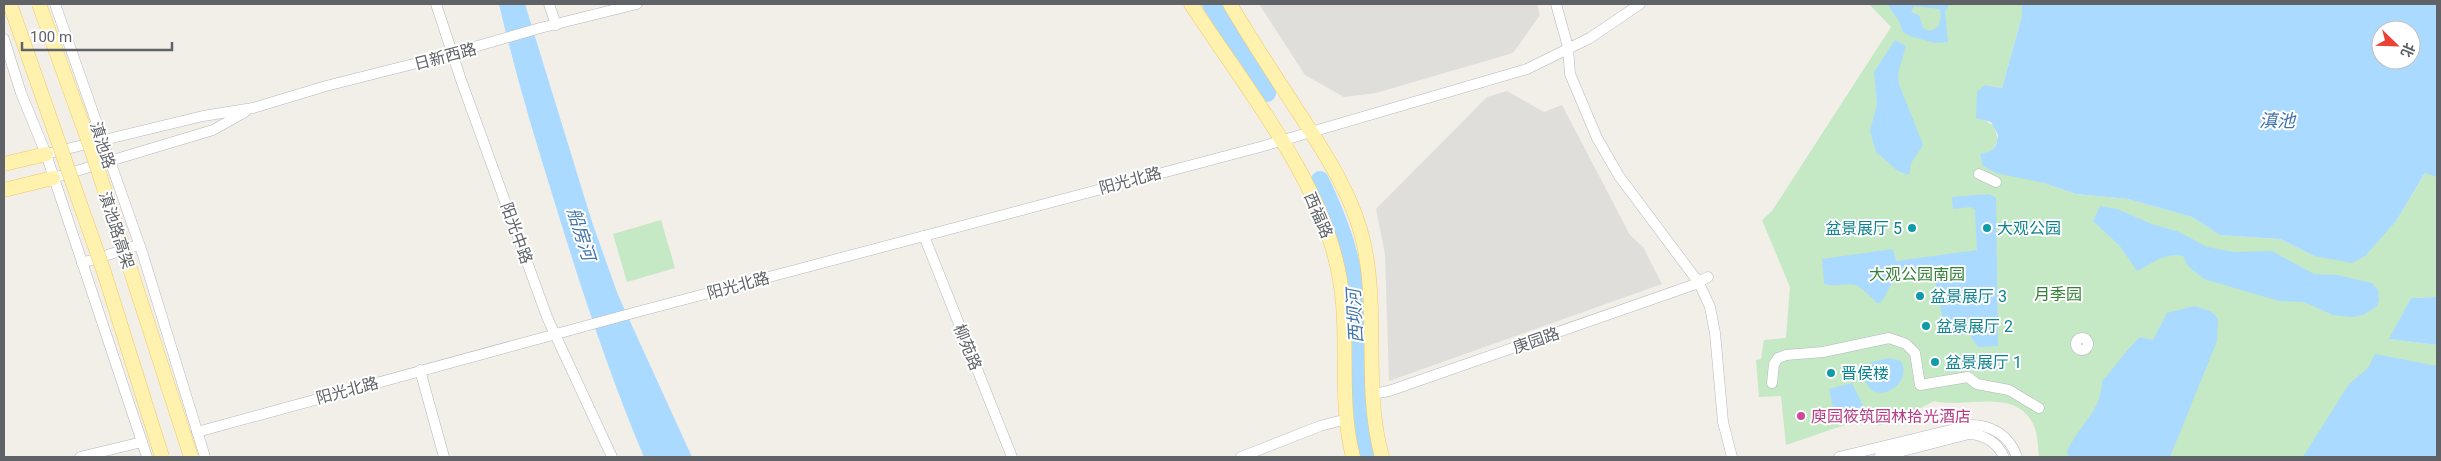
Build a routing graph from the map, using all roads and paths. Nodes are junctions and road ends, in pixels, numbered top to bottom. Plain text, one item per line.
1 (10, 4) edge
2 (39, 4) edge
3 (55, 4) edge
4 (436, 4) edge
5 (549, 4) edge
6 (637, 4) edge
7 (1191, 4) edge
8 (1230, 4) edge
9 (1556, 4) edge
10 (1640, 4) edge
11 (556, 25) junction
12 (4, 39) edge
13 (1568, 47) junction
14 (452, 53) junction
15 (253, 108) junction
16 (1311, 132) junction
17 (102, 139) junction
18 (1280, 140) junction
19 (46, 154) junction
20 (109, 162) junction
21 (4, 164) edge
22 (1979, 174) dead end
23 (53, 178) junction
24 (1996, 182) dead end
25 (4, 190) edge
26 (924, 236) junction
27 (139, 245) junction
28 (82, 263) junction
29 (1708, 277) dead end
30 (1699, 282) junction
31 (555, 335) junction
32 (420, 370) junction
33 (1772, 383) dead end
34 (1373, 394) junction
35 (2039, 408) dead end
36 (1347, 419) junction
37 (197, 432) junction
38 (142, 442) junction
39 (1731, 456) edge
40 (80, 457) edge
41 (147, 457) edge
42 (162, 457) edge
43 (191, 457) edge
44 (205, 457) edge
45 (444, 457) edge
46 (612, 457) edge
47 (1012, 457) edge
48 (1242, 457) edge
49 (1353, 457) edge
50 (1382, 457) edge
51 (1839, 457) edge
52 (1879, 457) edge
53 (2004, 457) edge
54 (2017, 457) edge

1 - 42 main road, 滇池路高架, bridge
2 - 43 main road, 滇池路高架, bridge
3 - 17 street, 滇池路
4 - 14 street, 阳光中路
5 - 11 street
6 - 11 street, 日新西路
7 - 18 main road, 西福路
8 - 16 main road, 西福路
9 - 13 street
10 - 13 street, 阳光北路
11 - 14 street, 日新西路
12 - 19 street
13 - 16 street, 阳光北路
13 - 30 street
14 - 15 street, 日新西路
14 - 31 street, 阳光中路
15 - 17 street, 日新西路
15 - 20 street, 日新西路
16 - 18 street, 阳光北路
16 - 34 main road, 西福路
17 - 19 street, 日新西路
17 - 20 street, 滇池路
18 - 26 street, 阳光北路
18 - 36 main road, 西福路
19 - 21 main road
19 - 23 street
20 - 23 street, 日新西路
20 - 27 street, 滇池路
22 - 24 street
23 - 25 main road
23 - 28 street
26 - 31 street, 阳光北路
26 - 47 street, 柳苑路
27 - 28 street
27 - 37 street, 滇池路
28 - 38 street
29 - 30 street, 庚园路
30 - 34 street, 庚园路
30 - 39 street
31 - 32 street, 阳光北路
31 - 46 street, 阳光中路
32 - 37 street, 阳光北路
32 - 45 street
33 - 35 street
34 - 50 main road, 西福路
36 - 48 street
36 - 49 main road, 西福路
37 - 44 street, 滇池路
38 - 40 street
38 - 41 street
51 - 54 street
52 - 53 street

